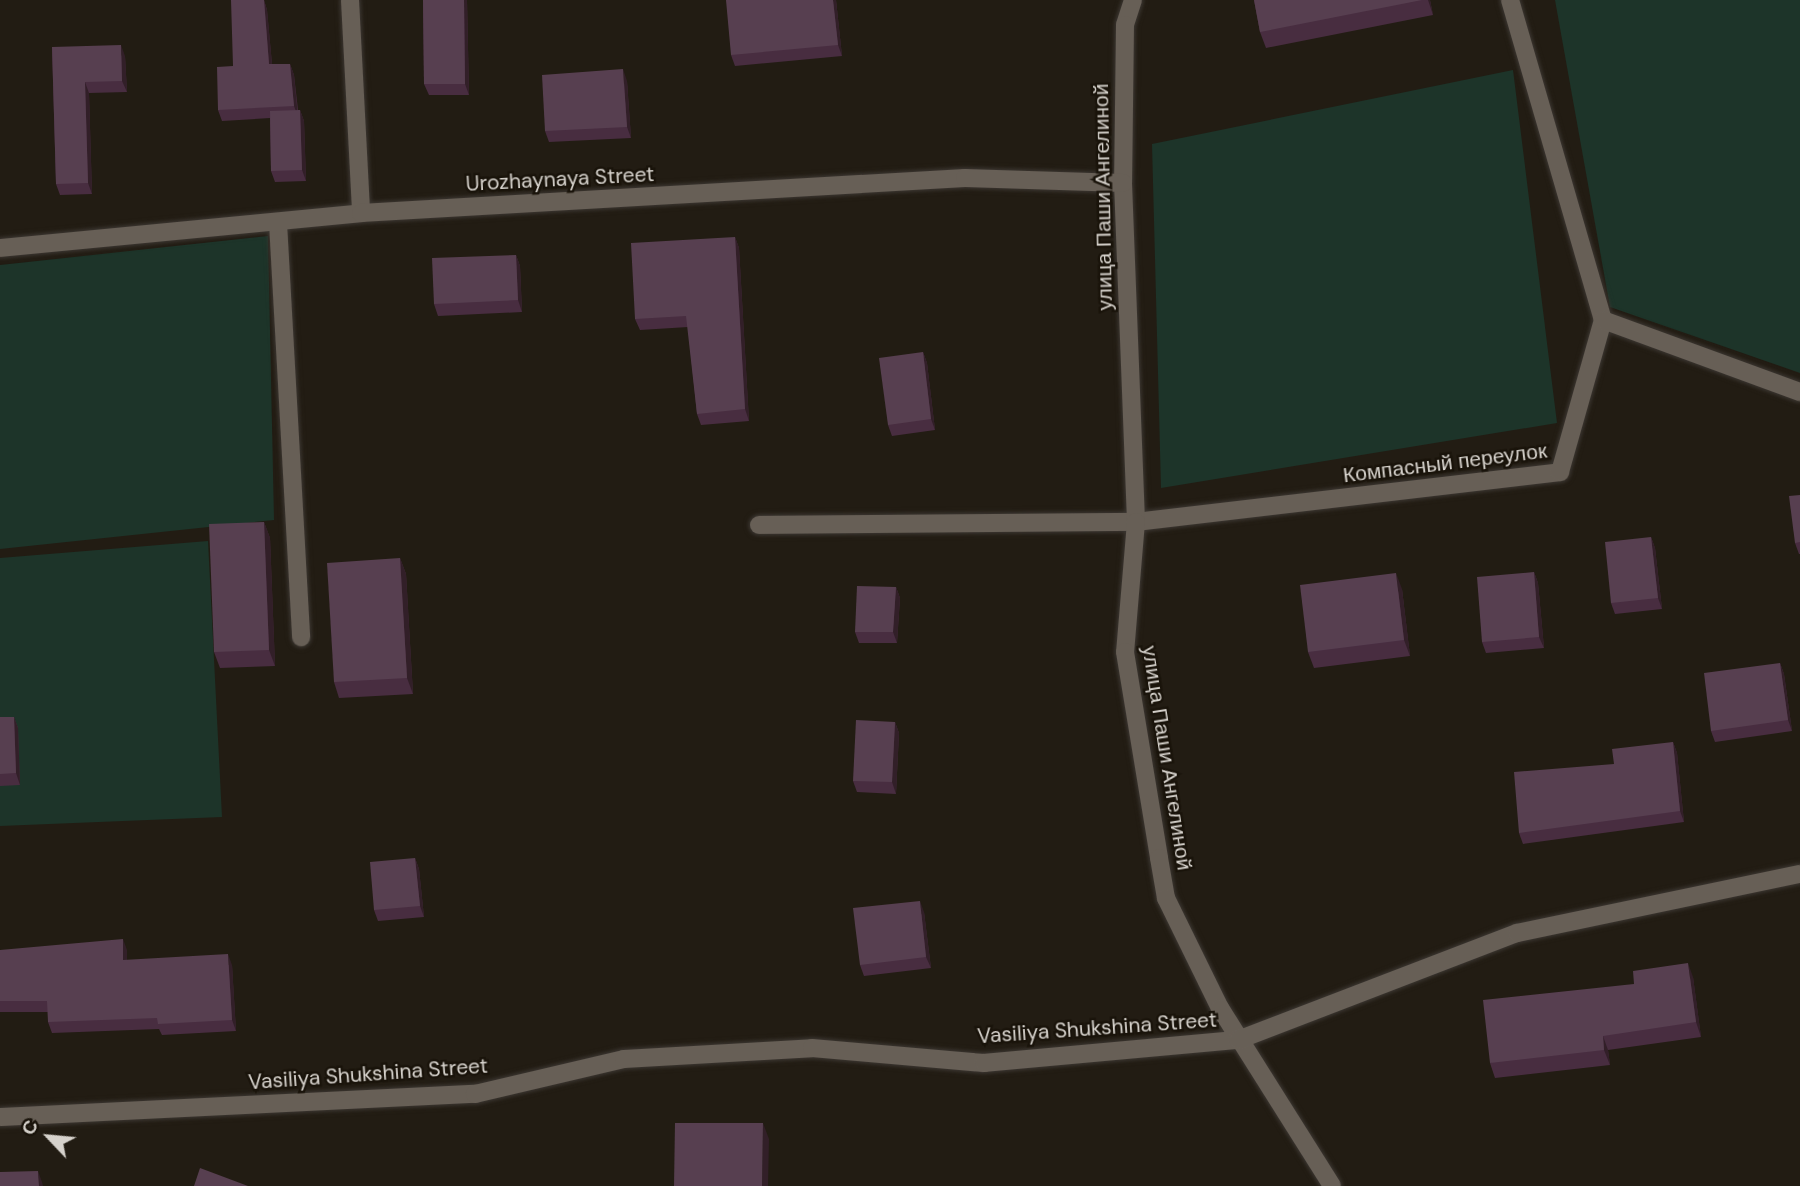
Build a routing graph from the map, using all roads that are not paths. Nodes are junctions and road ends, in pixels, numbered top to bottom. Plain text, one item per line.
1 (350, 0) edge
2 (1133, 0) edge
3 (1510, 0) edge
4 (1123, 183) junction
5 (361, 213) junction
6 (278, 223) junction
7 (0, 248) edge
8 (1603, 320) junction
9 (1800, 392) edge
10 (1136, 522) junction
11 (759, 525) dead end
12 (301, 638) dead end
13 (1800, 874) edge
14 (1238, 1040) junction
15 (0, 1117) edge
16 (1332, 1186) edge

1 - 5 street
2 - 4 street, улица Паши Ангелиной
3 - 8 street
4 - 5 street, Urozhaynaya Street
4 - 10 street, улица Паши Ангелиной
5 - 6 street, Urozhaynaya Street
6 - 7 street, Urozhaynaya Street
6 - 12 street
8 - 9 street
8 - 10 street, Компасный переулок
10 - 11 street
10 - 14 street, улица Паши Ангелиной
13 - 14 street, Vasiliya Shukshina Street
14 - 15 street, Vasiliya Shukshina Street
14 - 16 street, улица Паши Ангелиной

